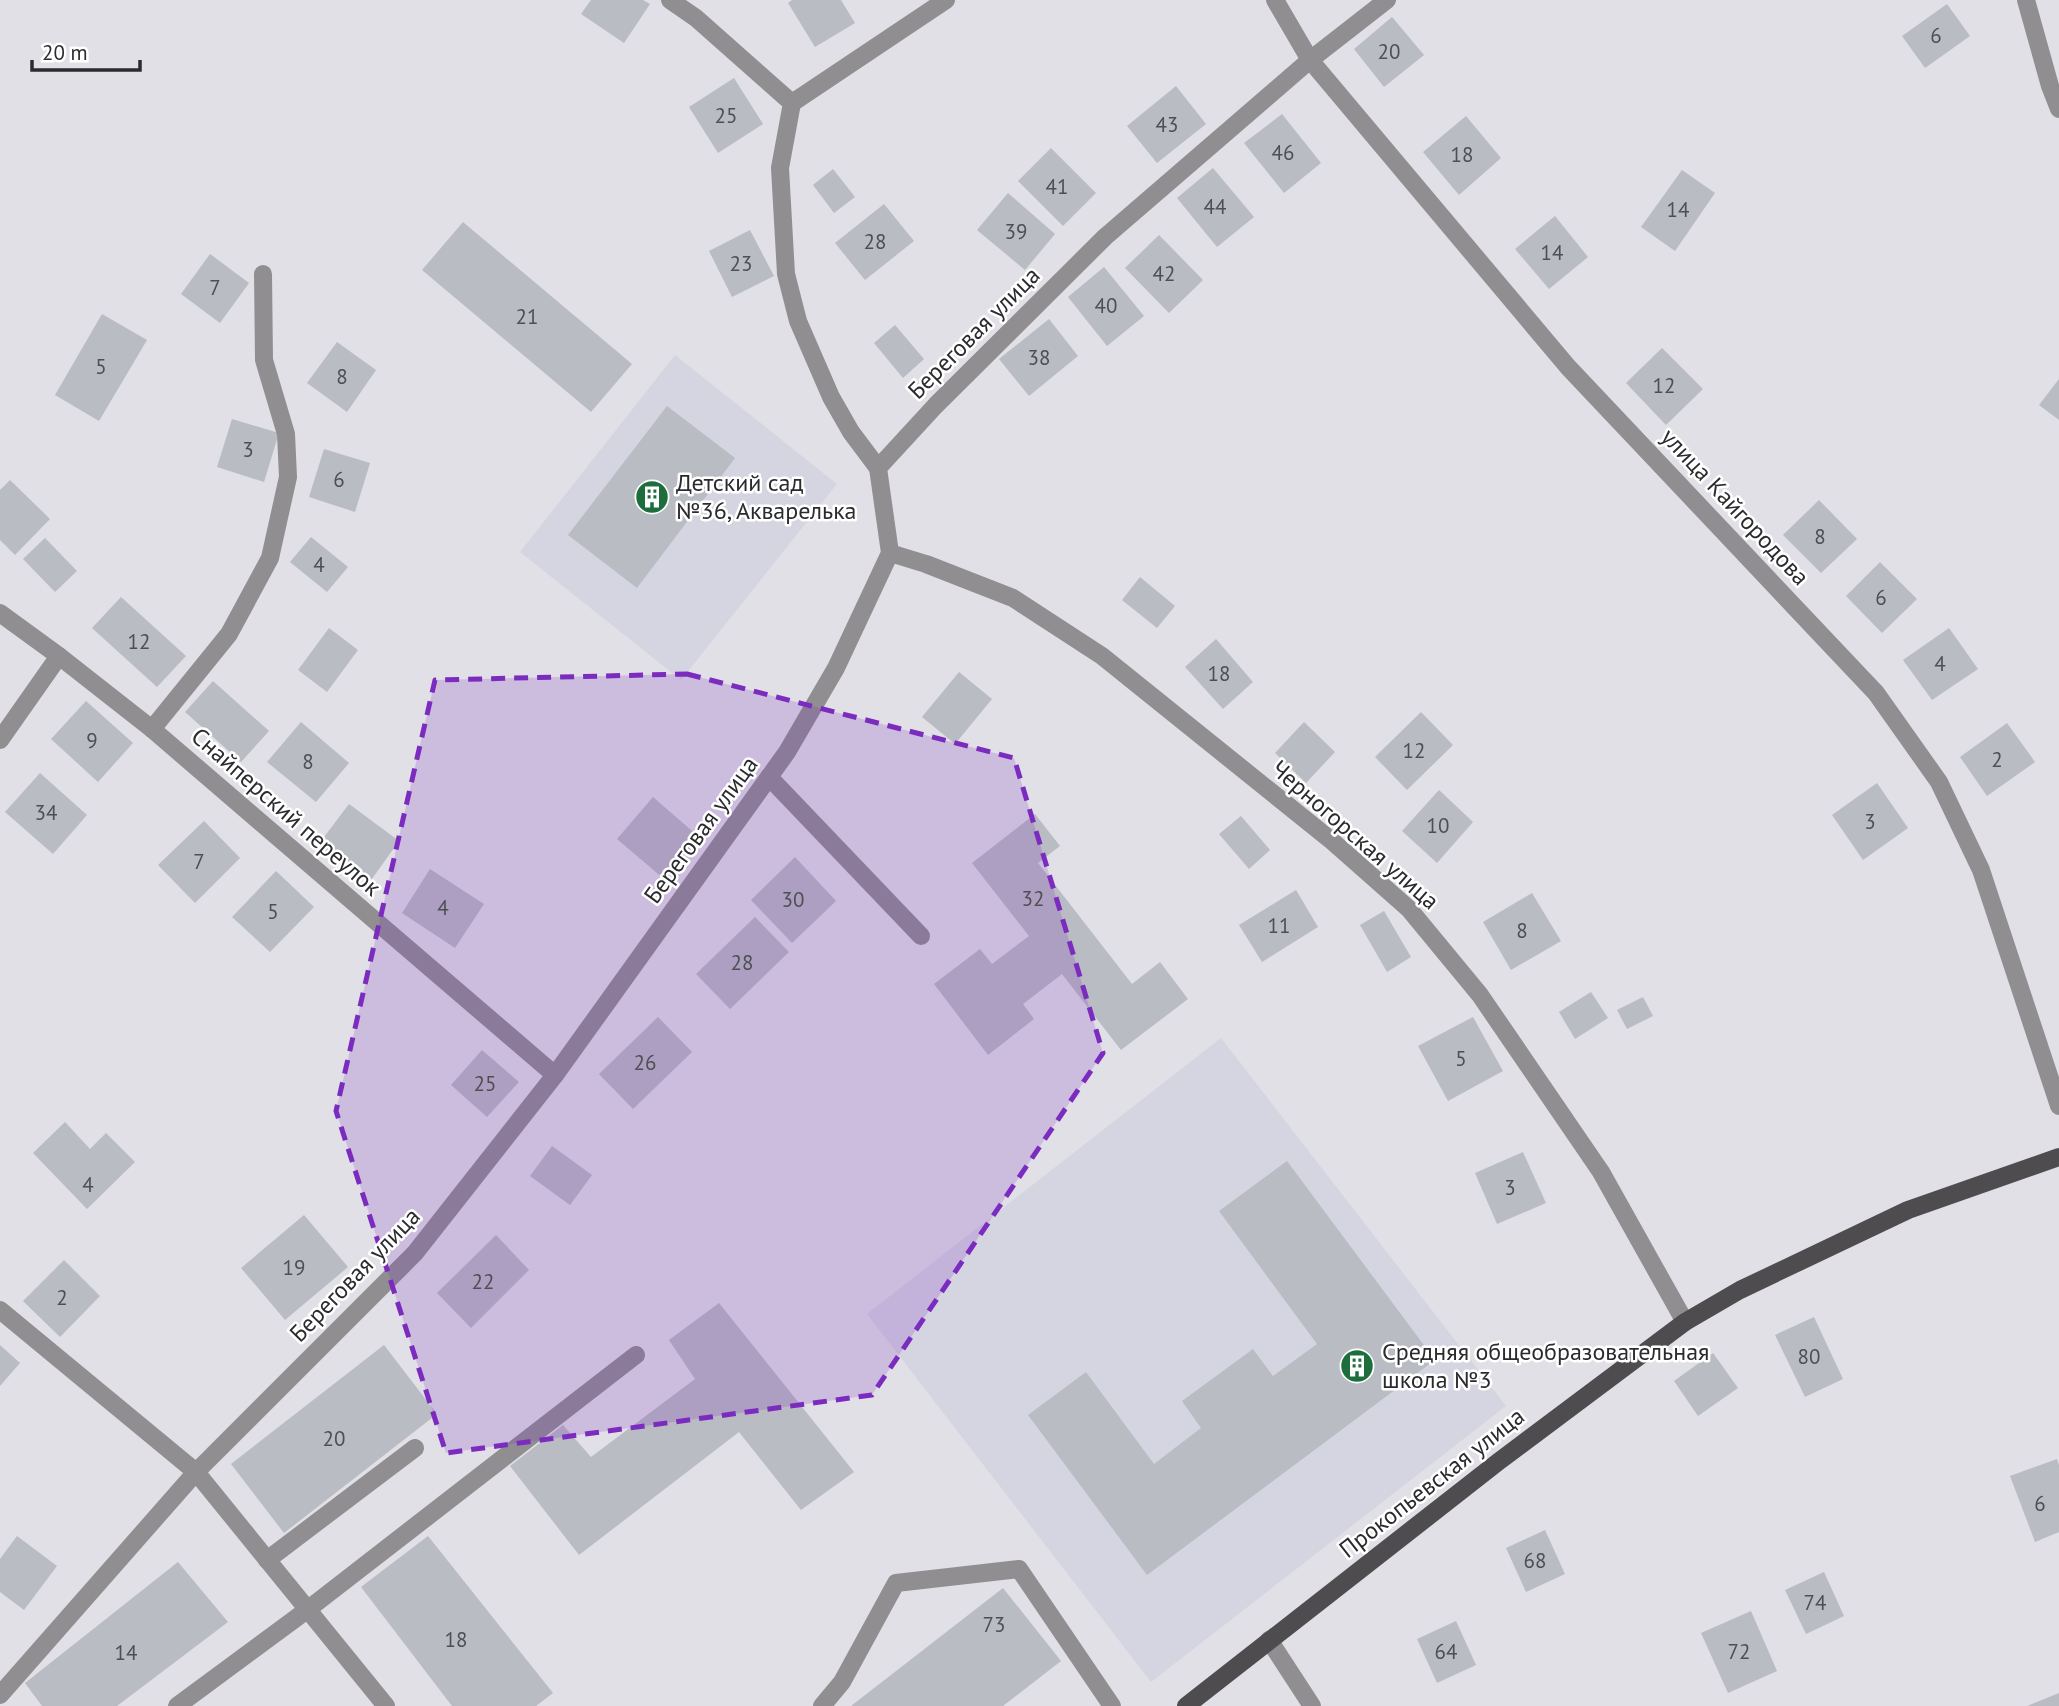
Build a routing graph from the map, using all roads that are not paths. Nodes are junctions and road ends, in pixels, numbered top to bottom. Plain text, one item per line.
1 (670, 0) edge
2 (946, 0) edge
3 (1275, 0) edge
4 (1387, 0) edge
5 (2026, 0) edge
6 (1310, 60) junction
7 (792, 103) junction
8 (2059, 110) edge
9 (263, 274) dead end
10 (878, 468) junction
11 (890, 553) junction
12 (0, 613) edge
13 (59, 656) junction
14 (152, 729) junction
15 (0, 740) edge
16 (769, 777) junction
17 (921, 936) dead end
18 (555, 1075) junction
19 (2059, 1106) edge
20 (2059, 1157) edge
21 (0, 1310) edge
22 (1685, 1322) junction
23 (636, 1355) dead end
24 (415, 1448) dead end
25 (195, 1472) junction
26 (267, 1560) junction
27 (307, 1609) junction
28 (1269, 1640) junction
29 (0, 1695) edge
30 (177, 1706) edge
31 (386, 1706) edge
32 (822, 1706) edge
33 (1112, 1706) edge
34 (1186, 1706) edge
35 (1312, 1706) edge

1 - 7 street
2 - 7 street
3 - 6 street, улица Кайгородова
4 - 6 street, Береговая улица
5 - 8 street
6 - 10 street, Береговая улица
6 - 19 street, улица Кайгородова
7 - 10 street
9 - 14 street
10 - 11 street
11 - 16 street, Береговая улица
11 - 22 street, Черногорская улица
12 - 13 street, Снайперский переулок
13 - 14 street, Снайперский переулок
13 - 15 street
14 - 18 street, Снайперский переулок
16 - 17 street
16 - 18 street, Береговая улица
18 - 25 street, Береговая улица
20 - 22 main road, Прокопьевская улица
21 - 25 street
22 - 28 main road, Прокопьевская улица
23 - 27 street
24 - 26 street
25 - 26 street
25 - 29 street, Береговая улица
26 - 27 street
27 - 30 street
27 - 31 street
28 - 34 main road, Прокопьевская улица
28 - 35 street
32 - 33 street

